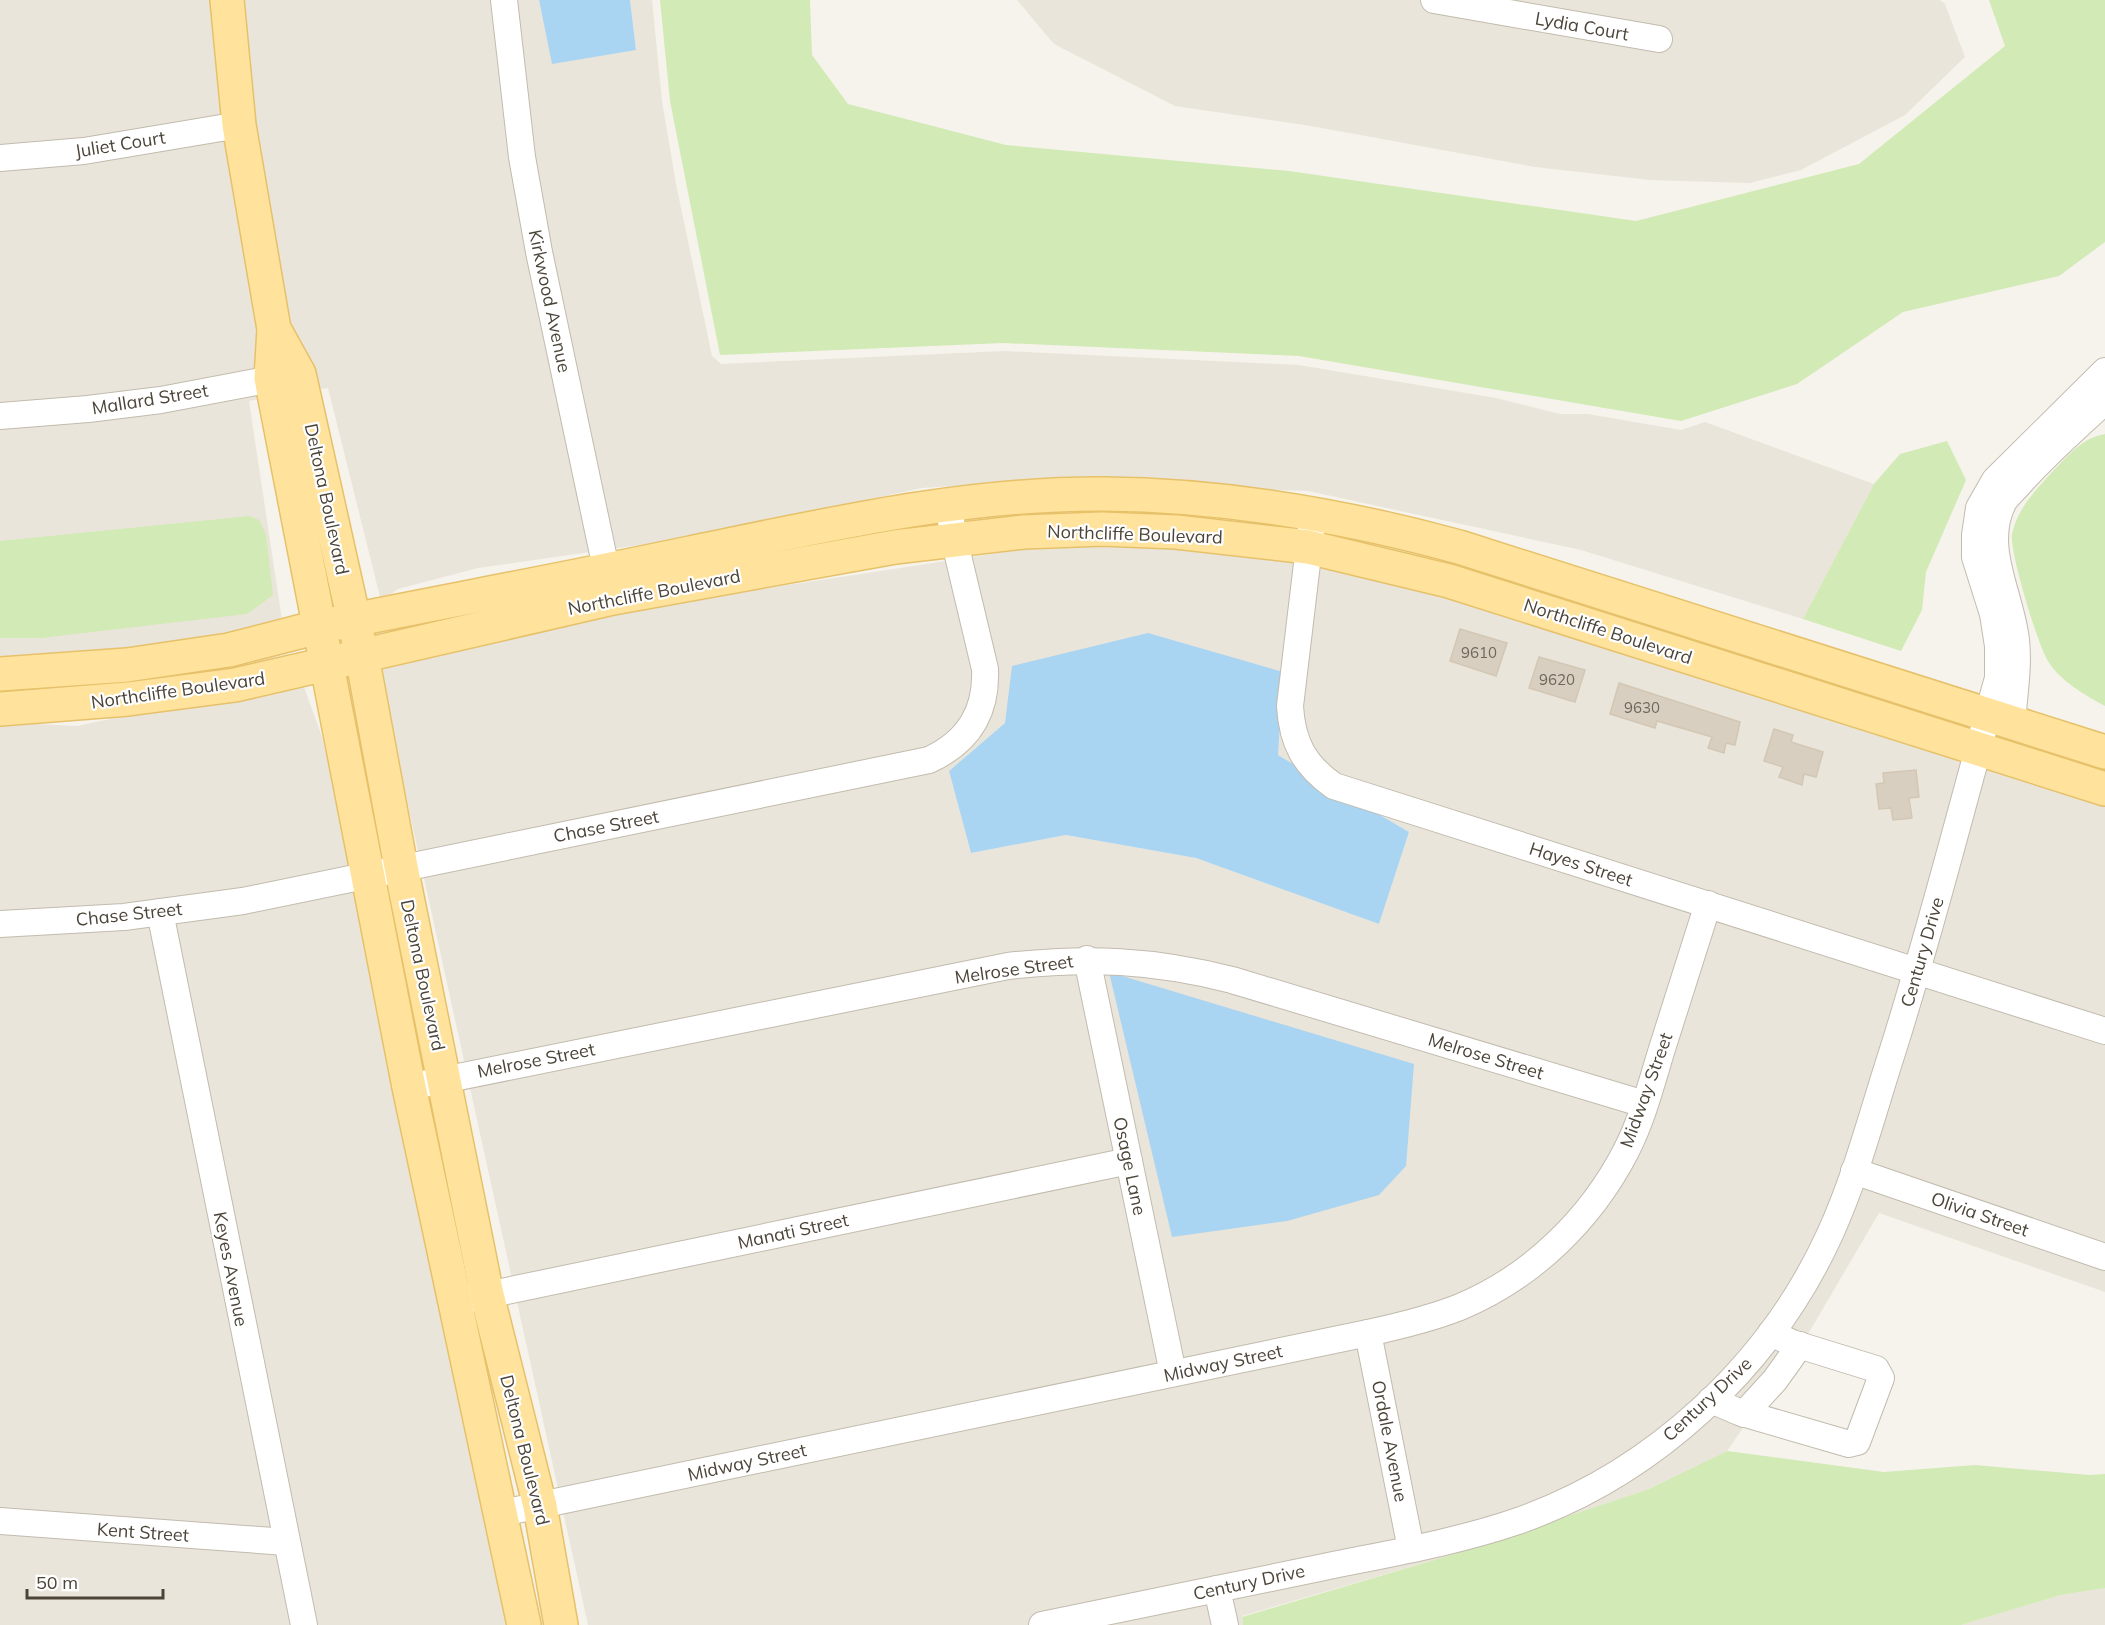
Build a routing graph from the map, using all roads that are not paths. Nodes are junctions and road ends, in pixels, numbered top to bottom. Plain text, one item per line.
1 (227, 0) edge
2 (504, 0) edge
3 (1434, 0) edge
4 (1659, 39) dead end
5 (239, 125) junction
6 (0, 158) edge
7 (2105, 371) edge
8 (285, 376) junction
9 (2105, 400) edge
10 (0, 416) edge
11 (948, 503) junction
12 (1314, 512) junction
13 (954, 539) junction
14 (1308, 547) junction
15 (610, 584) junction
16 (353, 620) junction
17 (318, 627) junction
18 (362, 656) junction
19 (325, 663) junction
20 (0, 674) edge
21 (0, 709) edge
22 (2000, 718) junction
23 (1977, 748) junction
24 (2105, 752) edge
25 (2105, 789) edge
26 (400, 867) junction
27 (368, 875) junction
28 (1708, 904) junction
29 (160, 912) junction
30 (0, 924) edge
31 (1087, 959) junction
32 (1918, 971) junction
33 (2105, 1031) edge
34 (444, 1078) junction
35 (409, 1087) junction
36 (1644, 1104) junction
37 (1129, 1161) junction
38 (1854, 1171) junction
39 (2105, 1257) edge
40 (472, 1298) junction
41 (1368, 1333) junction
42 (1771, 1333) junction
43 (1800, 1345) junction
44 (1173, 1373) junction
45 (1711, 1400) junction
46 (1744, 1414) junction
47 (540, 1506) junction
48 (502, 1513) junction
49 (0, 1521) edge
50 (286, 1542) junction
51 (1411, 1549) junction
52 (1217, 1589) junction
53 (304, 1625) edge
54 (524, 1625) edge
55 (561, 1625) edge
56 (1042, 1625) edge
57 (1225, 1625) edge

1 - 5 main road, Deltona Boulevard
2 - 15 street, Kirkwood Avenue
3 - 4 street, Lydia Court
5 - 6 street, Juliet Court
5 - 8 main road, Deltona Boulevard
7 - 22 street
8 - 10 street, Mallard Street
8 - 16 main road, Deltona Boulevard
8 - 17 main road, Deltona Boulevard
9 - 22 street
11 - 12 main road, Northcliffe Boulevard
11 - 13 street, Chase Street
11 - 15 main road, Northcliffe Boulevard
12 - 14 street, Hayes Street
12 - 22 main road, Northcliffe Boulevard
13 - 14 main road, Northcliffe Boulevard
13 - 15 main road, Northcliffe Boulevard
13 - 26 street, Chase Street
14 - 23 main road, Northcliffe Boulevard
14 - 28 street, Hayes Street
15 - 16 main road, Northcliffe Boulevard
15 - 18 main road, Northcliffe Boulevard
16 - 17 main road, Northcliffe Boulevard
16 - 18 main road, Deltona Boulevard
17 - 19 main road, Deltona Boulevard
17 - 20 main road, Northcliffe Boulevard
18 - 19 main road, Northcliffe Boulevard
18 - 26 main road, Deltona Boulevard
19 - 21 main road, Northcliffe Boulevard
19 - 27 main road, Deltona Boulevard
22 - 23 street, Century Drive
22 - 24 main road, Northcliffe Boulevard
23 - 25 main road, Northcliffe Boulevard
23 - 32 street, Century Drive
26 - 27 street, Chase Street
26 - 34 main road, Deltona Boulevard
27 - 29 street, Chase Street
27 - 35 main road, Deltona Boulevard
28 - 32 street, Hayes Street
28 - 36 street, Midway Street
29 - 30 street, Chase Street
29 - 50 street, Keyes Avenue
31 - 34 street, Melrose Street
31 - 36 street, Melrose Street
31 - 37 street, Osage Lane
32 - 33 street, Hayes Street
32 - 38 street, Century Drive
34 - 35 street, Melrose Street
34 - 40 main road, Deltona Boulevard
35 - 40 main road, Deltona Boulevard
36 - 41 street, Midway Street
37 - 40 street, Manati Street
37 - 44 street, Osage Lane
38 - 39 street, Olivia Street
38 - 42 street, Century Drive
40 - 47 main road, Deltona Boulevard
40 - 48 main road, Deltona Boulevard
41 - 44 street, Midway Street
41 - 51 street, Ordale Avenue
42 - 43 street
42 - 45 street, Century Drive
43 - 46 street
43 - 46 street
44 - 47 street, Midway Street
45 - 46 street
45 - 51 street, Century Drive
47 - 48 street, Midway Street
47 - 55 main road, Deltona Boulevard
48 - 54 main road, Deltona Boulevard
49 - 50 street, Kent Street
50 - 53 street, Keyes Avenue
51 - 52 street, Century Drive
52 - 56 street, Century Drive
52 - 57 street

